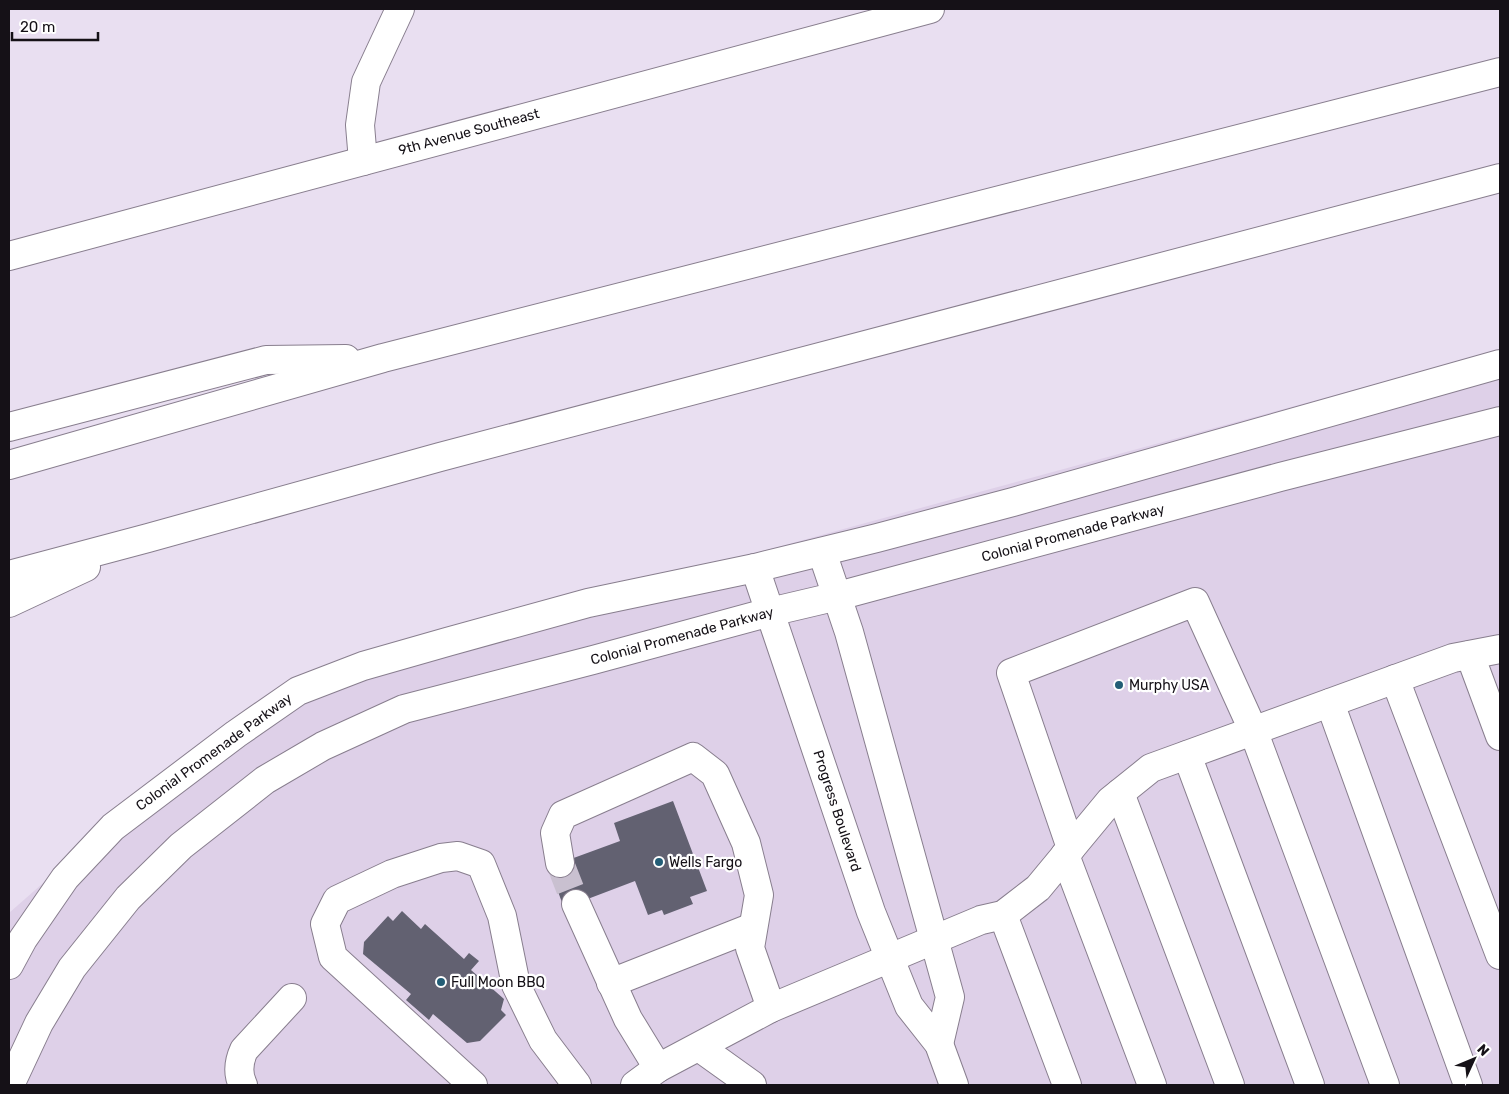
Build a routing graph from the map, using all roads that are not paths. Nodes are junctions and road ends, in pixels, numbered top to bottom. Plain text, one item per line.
1 (400, 9) edge
2 (930, 9) edge
3 (1500, 72) edge
4 (363, 161) junction
5 (1500, 178) edge
6 (9, 256) edge
7 (383, 358) junction
8 (1500, 364) edge
9 (1500, 421) edge
10 (9, 427) edge
11 (9, 465) edge
12 (148, 538) junction
13 (822, 552) junction
14 (755, 568) junction
15 (9, 575) edge
16 (838, 596) junction
17 (9, 603) edge
18 (770, 612) junction
19 (1500, 649) edge
20 (1470, 655) junction
21 (1395, 679) junction
22 (1330, 703) junction
23 (1253, 730) junction
24 (1500, 736) edge
25 (1187, 755) junction
26 (1120, 792) junction
27 (1068, 852) junction
28 (560, 863) tunnel mouth
29 (576, 904) tunnel mouth
30 (1003, 915) junction
31 (753, 927) junction
32 (934, 939) junction
33 (1500, 955) edge
34 (889, 958) junction
35 (9, 965) edge
36 (611, 983) junction
37 (292, 998) dead end
38 (770, 1008) junction
39 (939, 1044) junction
40 (699, 1047) junction
41 (658, 1068) junction
42 (10, 1085) edge
43 (243, 1085) edge
44 (473, 1085) edge
45 (577, 1085) edge
46 (635, 1085) edge
47 (752, 1085) edge
48 (954, 1085) edge
49 (1067, 1085) edge
50 (1152, 1085) edge
51 (1230, 1085) edge
52 (1310, 1085) edge
53 (1385, 1085) edge
54 (1468, 1085) edge

1 - 4 main road
2 - 4 main road, 9th Avenue Southeast
3 - 7 main road
4 - 6 main road, 9th Avenue Southeast
5 - 12 main road
7 - 10 main road
7 - 11 main road
8 - 13 main road, Colonial Promenade Parkway
9 - 16 main road, Colonial Promenade Parkway
12 - 15 main road
12 - 17 main road
13 - 14 main road, Colonial Promenade Parkway
13 - 16 main road
14 - 18 main road, Progress Boulevard
14 - 35 main road, Colonial Promenade Parkway
16 - 18 main road, Colonial Promenade Parkway
16 - 32 main road
18 - 34 main road, Progress Boulevard
18 - 42 main road, Colonial Promenade Parkway
19 - 20 main road
20 - 21 main road
20 - 24 main road
21 - 22 main road
21 - 33 main road
22 - 23 main road
22 - 54 main road
23 - 25 main road
23 - 27 main road
23 - 53 main road
25 - 26 main road
25 - 52 main road
26 - 27 main road
26 - 51 main road
27 - 30 main road
27 - 50 main road
28 - 31 main road
29 - 36 main road
30 - 32 main road
30 - 49 main road
31 - 36 main road
31 - 38 main road
32 - 34 main road
32 - 39 main road
34 - 38 main road
34 - 39 main road, Progress Boulevard
36 - 41 main road
37 - 43 main road
38 - 40 main road
39 - 48 main road, Progress Boulevard
40 - 41 main road
40 - 47 main road
41 - 46 main road
44 - 45 main road

